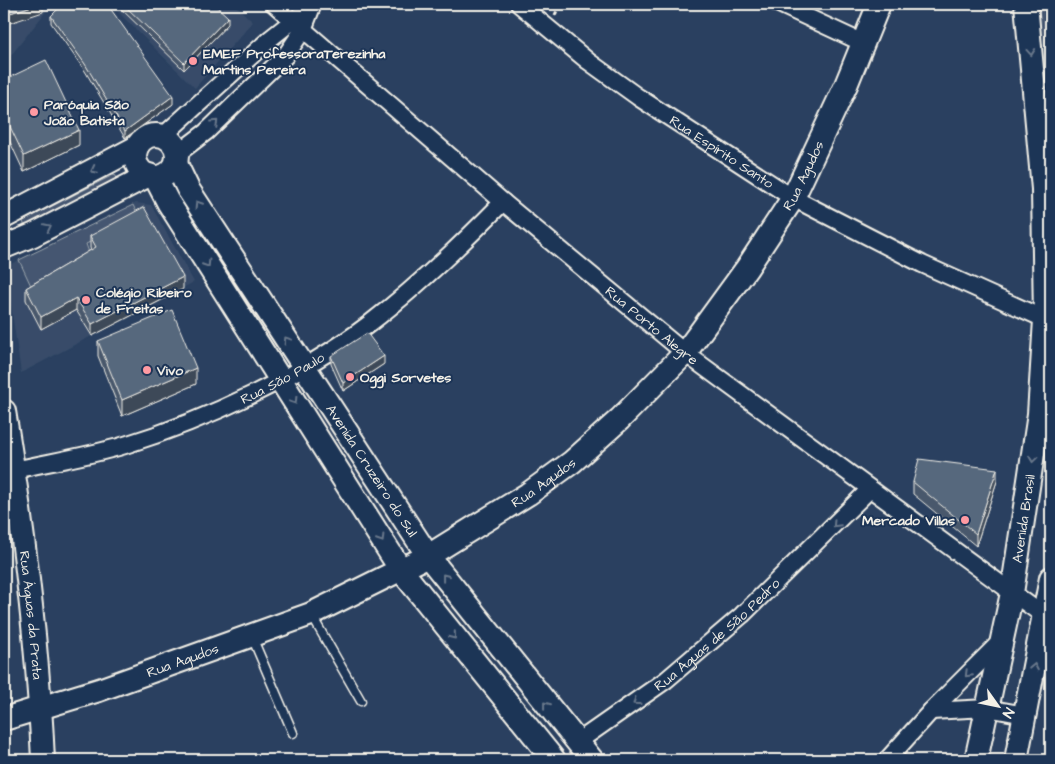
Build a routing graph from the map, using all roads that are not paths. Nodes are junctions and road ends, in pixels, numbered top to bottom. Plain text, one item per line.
1 (274, 4) edge
2 (313, 4) edge
3 (520, 4) edge
4 (779, 4) edge
5 (879, 4) edge
6 (1026, 4) edge
7 (298, 26) junction
8 (863, 43) junction
9 (163, 136) junction
10 (137, 147) junction
11 (176, 159) junction
12 (152, 176) junction
13 (793, 198) junction
14 (503, 202) junction
15 (4, 217) edge
16 (4, 246) edge
17 (1048, 321) edge
18 (685, 353) junction
19 (304, 365) junction
20 (280, 379) junction
21 (4, 411) edge
22 (14, 470) junction
23 (870, 489) junction
24 (428, 556) junction
25 (401, 570) junction
26 (1051, 578) edge
27 (1012, 593) junction
28 (311, 614) junction
29 (1048, 619) edge
30 (252, 635) junction
31 (1003, 639) junction
32 (361, 701) dead end
33 (40, 708) junction
34 (987, 708) junction
35 (931, 711) junction
36 (1025, 715) junction
37 (4, 719) edge
38 (293, 733) dead end
39 (576, 743) junction
40 (550, 759) edge
41 (43, 760) edge
42 (592, 760) edge
43 (887, 760) edge
44 (976, 760) edge
45 (1016, 760) edge

1 - 7 street, Rua Porto Alegre
2 - 7 street
3 - 13 street, Rua Espírito Santo
4 - 8 street
5 - 8 street, Rua Agudos
6 -> 17 street, Avenida Brasil
7 - 9 street
11 -> 7 street
7 - 14 street, Rua Porto Alegre
8 - 13 street, Rua Agudos
9 - 10 street
9 - 11 street
10 - 12 street
10 -> 15 street
11 - 12 street
19 -> 11 street, Avenida Cruzeiro do Sul
16 -> 12 street
12 -> 20 street, Avenida Cruzeiro do Sul
13 - 17 street, Rua Espírito Santo
13 - 18 street, Rua Agudos
14 - 18 street, Rua Porto Alegre
14 - 19 street, Rua São Paulo
17 -> 27 street, Avenida Brasil
18 - 23 street, Rua Porto Alegre
18 - 24 street, Rua Agudos
19 - 20 street, Rua São Paulo
19 - 24 street, Avenida Cruzeiro do Sul
20 - 22 street, Rua São Paulo
20 -> 25 street, Avenida Cruzeiro do Sul
21 - 22 street, Rua Águas da Prata
22 - 33 street, Rua Águas da Prata
23 - 27 street, Rua Porto Alegre
23 -> 39 street, Rua Águas de São Pedro
24 - 25 street, Rua Agudos
39 -> 24 street, Avenida Cruzeiro do Sul
25 - 28 street, Rua Agudos
25 -> 40 street, Avenida Cruzeiro do Sul
26 - 29 street
27 - 29 street, Rua Porto Alegre
27 - 31 street, Avenida Brasil
28 - 30 street, Rua Agudos
28 - 32 lane
36 -> 29 street
30 - 33 street, Rua Agudos
30 - 38 lane
31 - 34 street, Avenida Brasil
31 -> 35 street
33 - 37 street, Rua Agudos
33 - 41 street, Rua Águas da Prata
34 - 35 street
34 - 36 street
34 - 44 street, Avenida Brasil
35 - 43 street
36 - 45 street
39 - 40 street, Rua Águas de São Pedro
39 - 42 street, Avenida Cruzeiro do Sul

